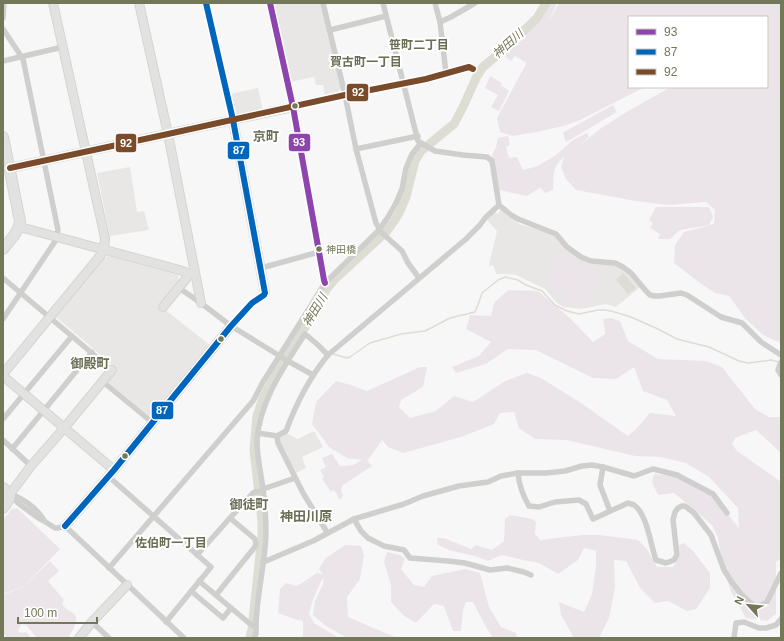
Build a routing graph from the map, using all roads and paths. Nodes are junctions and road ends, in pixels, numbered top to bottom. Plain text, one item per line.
1 (4, 3) edge
2 (53, 3) edge
3 (139, 3) edge
4 (206, 3) edge
5 (270, 3) edge
6 (323, 3) edge
7 (383, 3) edge
8 (434, 3) edge
9 (475, 3) edge
10 (386, 16) junction
11 (3, 18) edge
12 (440, 22) junction
13 (3, 29) edge
14 (330, 30) junction
15 (63, 47) junction
16 (22, 56) junction
17 (3, 61) edge
18 (473, 69) dead end
19 (446, 73) junction
20 (404, 83) junction
21 (345, 95) junction
22 (293, 107) junction
23 (233, 120) junction
24 (168, 134) junction
25 (418, 136) junction
26 (3, 137) edge
27 (422, 144) junction
28 (356, 149) junction
29 (86, 152) junction
30 (44, 161) junction
31 (10, 168) junction
32 (499, 205) junction
33 (20, 227) junction
34 (381, 232) junction
35 (57, 237) junction
36 (3, 249) edge
37 (104, 250) junction
38 (319, 252) junction
39 (261, 268) junction
40 (193, 273) junction
41 (3, 278) edge
42 (419, 278) junction
43 (325, 283) junction
44 (179, 288) junction
45 (20, 292) junction
46 (265, 293) joint
47 (202, 303) junction
48 (163, 307) dead end
49 (50, 317) junction
50 (3, 319) edge
51 (231, 326) junction
52 (72, 336) junction
53 (92, 352) junction
54 (328, 354) junction
55 (781, 354) edge
56 (284, 359) junction
57 (780, 364) edge
58 (112, 370) joint
59 (3, 374) edge
60 (313, 375) junction
61 (781, 375) edge
62 (102, 381) junction
63 (24, 393) junction
64 (43, 410) junction
65 (3, 419) edge
66 (153, 423) junction
67 (65, 427) junction
68 (258, 433) junction
69 (277, 436) junction
70 (3, 440) edge
71 (12, 449) junction
72 (31, 466) junction
73 (603, 467) junction
74 (111, 473) junction
75 (518, 473) junction
76 (296, 478) junction
77 (6, 491) edge
78 (261, 491) junction
79 (3, 508) edge
80 (610, 511) junction
81 (727, 513) dead end
82 (154, 516) junction
83 (230, 518) junction
84 (354, 519) junction
85 (65, 526) junction
86 (327, 532) junction
87 (197, 555) junction
88 (263, 561) junction
89 (109, 568) junction
90 (781, 573) edge
91 (531, 575) dead end
92 (199, 581) junction
93 (127, 585) junction
94 (191, 591) junction
95 (216, 595) junction
96 (231, 608) junction
97 (781, 619) edge
98 (92, 622) junction
99 (166, 622) junction
100 (253, 626) junction
101 (79, 638) edge
102 (109, 638) edge
103 (184, 638) edge
104 (254, 638) edge
105 (734, 638) edge

1 - 11 street
2 - 15 street
3 - 24 street
4 - 23 street
5 - 22 street
6 - 14 street
7 - 10 street
8 - 12 street
9 - 12 street
10 - 14 street
10 - 20 street
12 - 19 street
13 - 16 street
14 - 21 street
15 - 16 street
15 - 29 street
16 - 17 street
16 - 30 street
18 - 19 street
19 - 20 street
20 - 21 street
20 - 25 street
21 - 22 street
21 - 28 street
22 - 23 street
22 - 38 street
23 - 24 street
23 - 39 street
24 - 29 street
24 - 40 street
25 - 27 street
25 - 28 street
26 - 31 highway
27 - 32 street
27 - 34 street
28 - 34 street
29 - 30 street
29 - 37 street
30 - 31 street
30 - 35 street
31 - 33 highway
32 - 42 street
32 - 55 street
33 - 35 street
33 - 36 highway
34 - 42 street
34 - 43 street
35 - 37 street
35 - 45 street
37 - 40 street
37 - 49 street
38 - 39 street
38 - 43 street
39 - 46 street
40 - 44 street
40 - 47 street
41 - 45 street
42 - 54 street
43 - 56 street
44 - 47 street
44 - 48 street
45 - 49 street
45 - 50 street
46 - 51 street
47 - 51 street
49 - 52 street
49 - 59 street
51 - 56 street
51 - 66 street
52 - 53 street
52 - 63 street
53 - 58 street
53 - 64 street
54 - 56 street
54 - 60 street
56 - 60 street
56 - 68 street
56 - 82 street
57 - 61 street
58 - 62 street
59 - 63 street
60 - 69 street
62 - 66 street
62 - 67 street
63 - 64 street
63 - 65 street
64 - 67 street
64 - 71 street
66 - 74 street
67 - 72 street
67 - 74 street
68 - 69 street
68 - 78 street
69 - 76 street
70 - 71 street
71 - 72 street
72 - 77 street
73 - 75 street
73 - 80 street
73 - 81 street
74 - 82 street
74 - 85 street
75 - 80 street
75 - 84 street
76 - 78 street
76 - 86 street
77 - 79 highway
77 - 85 street
78 - 83 street
78 - 88 street
80 - 90 street
82 - 87 street
82 - 89 street
83 - 87 street
83 - 95 street
84 - 86 street
84 - 91 street
85 - 89 street
86 - 88 street
87 - 92 street
88 - 100 street
89 - 93 street
92 - 94 street
92 - 95 street
93 - 98 street
93 - 99 street
94 - 96 street
94 - 99 street
95 - 96 street
96 - 100 street
97 - 105 street
98 - 101 street
98 - 102 street
99 - 103 street
100 - 104 street

